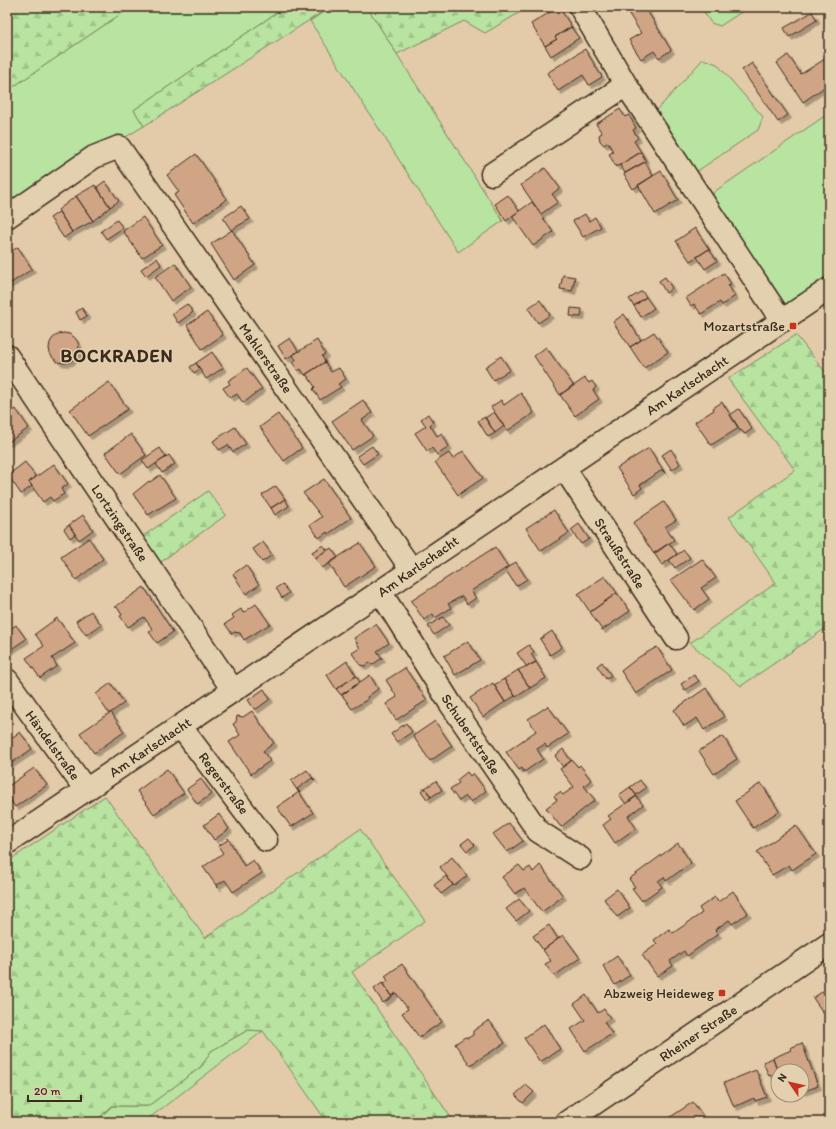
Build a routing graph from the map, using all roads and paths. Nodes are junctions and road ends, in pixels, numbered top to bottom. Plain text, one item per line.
1 (580, 7) edge
2 (626, 85) junction
3 (492, 174) dead end
4 (7, 217) edge
5 (829, 289) edge
6 (782, 321) junction
7 (7, 356) edge
8 (564, 468) junction
9 (412, 570) junction
10 (381, 593) junction
11 (676, 638) dead end
12 (7, 680) edge
13 (233, 690) junction
14 (182, 726) junction
15 (86, 790) junction
16 (266, 840) dead end
17 (7, 843) edge
18 (580, 858) dead end
19 (829, 944) edge
20 (567, 1122) edge

1 - 2 street
2 - 3 street
2 - 6 street
4 - 9 street, Mahlerstraße
5 - 6 street, Am Karlschacht
6 - 8 street, Am Karlschacht
7 - 13 street, Lortzingstraße
8 - 9 street, Am Karlschacht
8 - 11 street, Straußstraße
9 - 10 street, Am Karlschacht
10 - 13 street, Am Karlschacht
10 - 18 street, Schubertstraße
12 - 15 street, Händelstraße
13 - 14 street, Am Karlschacht
14 - 15 street, Am Karlschacht
14 - 16 street, Regerstraße
15 - 17 street, Am Karlschacht
19 - 20 street, Rheiner Straße

